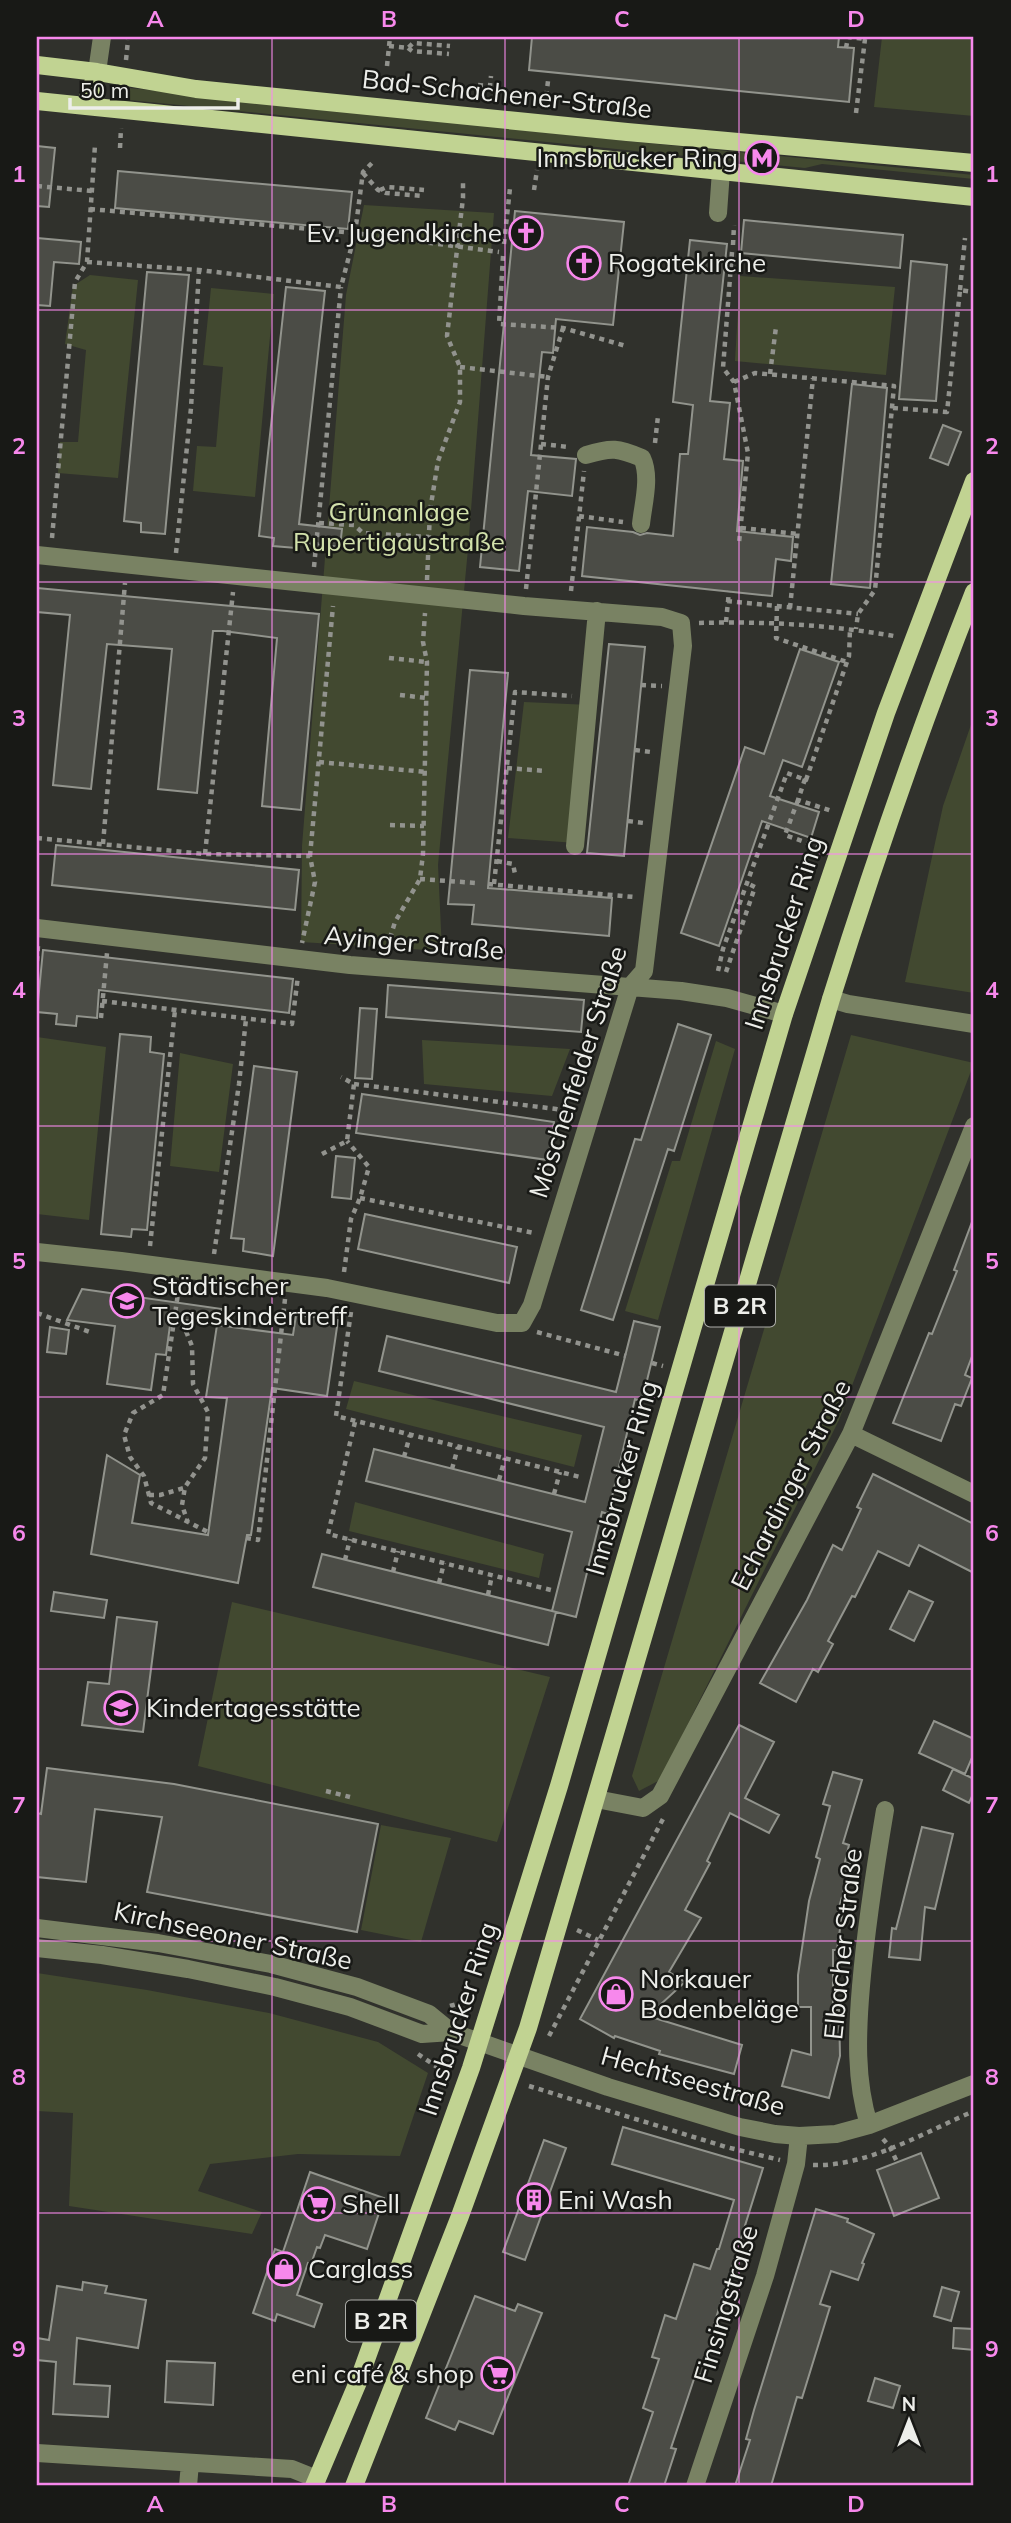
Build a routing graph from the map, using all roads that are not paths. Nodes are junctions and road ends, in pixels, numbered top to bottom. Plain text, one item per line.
1 (102, 37) edge
2 (37, 65) edge
3 (97, 72) junction
4 (37, 101) edge
5 (85, 106) junction
6 (974, 163) edge
7 (721, 171) junction
8 (974, 197) edge
9 (718, 213) dead end
10 (586, 455) road end
11 (974, 481) edge
12 (641, 524) dead end
13 (43, 555) edge
14 (974, 592) edge
15 (597, 611) junction
16 (575, 846) dead end
17 (37, 928) edge
18 (630, 988) junction
19 (831, 999) junction
20 (784, 1014) junction
21 (974, 1024) edge
22 (974, 1126) edge
23 (37, 1252) edge
24 (851, 1434) junction
25 (974, 1494) edge
26 (596, 1799) junction
27 (884, 1810) dead end
28 (37, 1928) edge
29 (37, 1948) edge
30 (451, 2032) junction
31 (479, 2042) junction
32 (519, 2056) junction
33 (974, 2084) edge
34 (869, 2125) junction
35 (799, 2136) junction
36 (37, 2453) edge
37 (190, 2463) junction
38 (315, 2483) edge
39 (188, 2486) edge
40 (354, 2486) edge
41 (695, 2486) edge

1 - 3 street
2 - 3 main road, Bad-Schachener-Straße
3 - 5 main road
3 - 6 main road, Bad-Schachener-Straße
4 - 5 main road, Bad-Schachener-Straße
5 - 7 main road, Bad-Schachener-Straße
7 - 8 main road, Bad-Schachener-Straße
7 - 9 street
10 - 12 street
11 - 20 main road, Innsbrucker Ring / B 2R
13 - 15 street
14 - 19 main road, B 2R
15 - 16 street
15 - 18 street, Möschenfelder Straße
17 - 18 street, Ayinger Straße
18 - 20 street, Ayinger Straße
18 - 23 street, Möschenfelder Straße
19 - 21 street
19 - 26 main road, B 2R
20 - 31 main road, Innsbrucker Ring / B 2R
22 - 24 street, Echardinger Straße
24 - 25 street
24 - 26 street, Echardinger Straße
26 - 32 main road, B 2R
27 - 34 street, Elbacher Straße
28 - 30 street, Kirchseeoner Straße
29 - 30 street, Kirchseeoner Straße
30 - 31 street, Kirchseeoner Straße
31 - 32 street, Hechtseestraße
31 - 38 main road, Innsbrucker Ring / B 2R
32 - 35 street, Hechtseestraße
32 - 40 main road, B 2R
33 - 34 street, Hechtseestraße
34 - 35 street, Hechtseestraße
35 - 41 street, Finsingstraße
36 - 37 street
37 - 38 street
37 - 39 street

